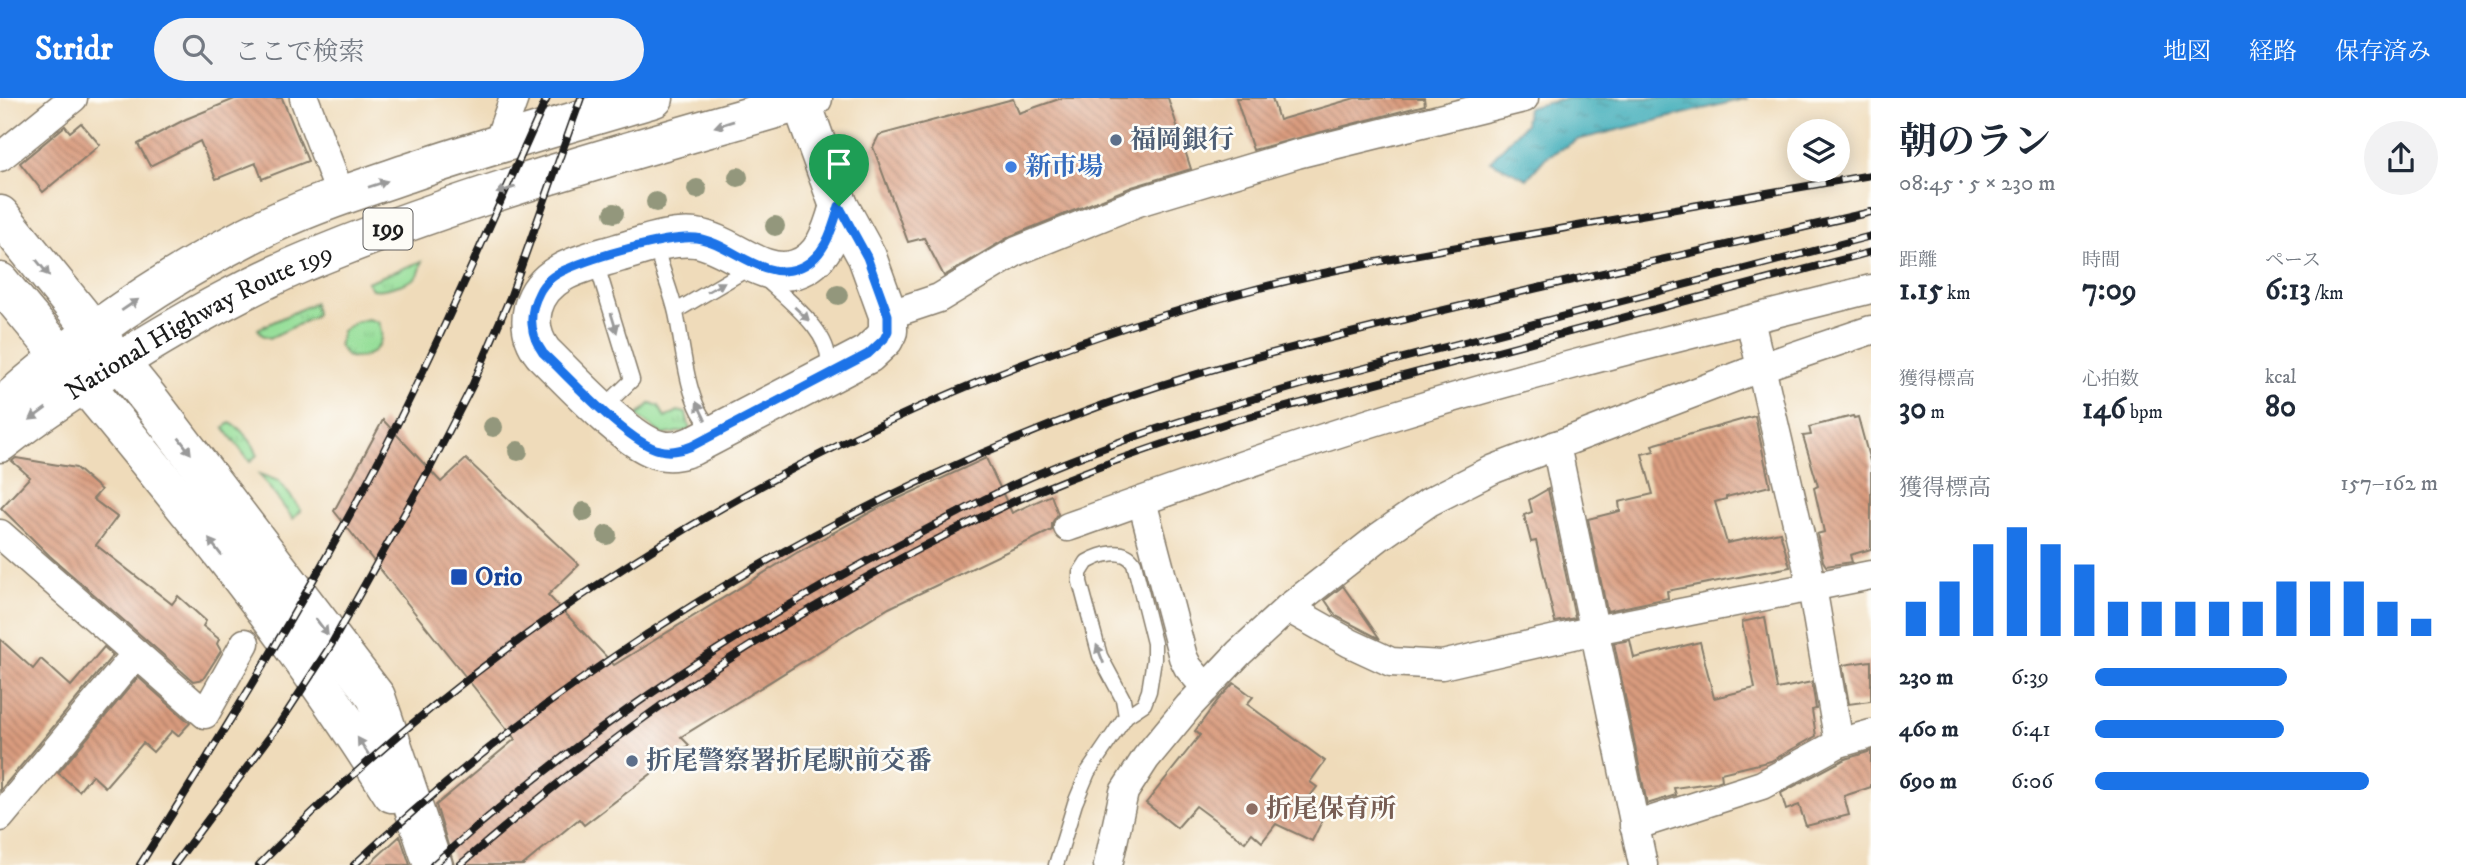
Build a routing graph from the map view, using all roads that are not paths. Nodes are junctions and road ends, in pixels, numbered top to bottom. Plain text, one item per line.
1 (73, 98) edge
2 (304, 98) edge
3 (514, 98) edge
4 (654, 98) edge
5 (1524, 98) edge
6 (805, 99) edge
7 (498, 144) junction
8 (0, 157) edge
9 (341, 196) junction
10 (839, 206) junction
11 (0, 215) edge
12 (660, 261) dead end
13 (588, 262) junction
14 (756, 264) junction
15 (0, 282) edge
16 (1871, 289) edge
17 (676, 311) junction
18 (888, 315) junction
19 (1750, 320) junction
20 (94, 330) junction
21 (1871, 330) edge
22 (119, 362) junction
23 (1762, 367) junction
24 (72, 369) junction
25 (823, 378) junction
26 (0, 408) edge
27 (602, 409) junction
28 (723, 430) junction
29 (0, 443) edge
30 (1556, 445) junction
31 (1142, 501) junction
32 (1068, 527) dead end
33 (0, 534) edge
34 (1871, 575) edge
35 (1812, 587) junction
36 (1289, 608) junction
37 (1595, 629) junction
38 (245, 643) dead end
39 (136, 654) junction
40 (1206, 688) junction
41 (1126, 716) junction
42 (1871, 734) edge
43 (1839, 743) junction
44 (0, 817) edge
45 (1634, 826) junction
46 (429, 855) edge
47 (1056, 865) edge
48 (1108, 865) edge
49 (1643, 865) edge

1 - 8 street
2 - 9 street
3 - 7 street
4 - 7 main road, National Highway Route 199 / 199
5 - 18 street
6 - 10 main road
6 -> 22 main road, National Highway Route 199 / 199
9 -> 7 main road, National Highway Route 199 / 199
20 -> 9 main road, National Highway Route 199 / 199
10 - 14 main road
10 - 18 main road
11 -> 20 main road
12 - 17 lane
13 - 14 main road
13 -> 27 lane
13 - 27 main road
17 -> 14 lane
14 -> 25 lane
15 - 24 main road
16 - 19 street
28 -> 17 lane
18 - 25 main road
19 - 23 street
19 - 31 street
20 - 22 main road
20 - 24 main road, National Highway Route 199 / 199
21 - 23 street
22 - 24 main road, National Highway Route 199 / 199
22 -> 46 main road
23 - 30 street
23 - 35 street
24 - 26 main road, National Highway Route 199 / 199
24 -> 29 main road, National Highway Route 199 / 199
46 -> 24 main road
25 - 28 main road
27 - 28 main road
30 - 36 street
30 - 37 street
31 - 32 street
31 - 40 street
33 - 39 street
34 - 35 street
35 - 37 street
35 - 43 street
36 - 37 street
36 - 40 street
37 - 45 street
38 - 39 street
39 - 44 street
40 - 48 street
41 -> 41 lane
41 - 47 lane
42 - 43 street
43 - 45 street
45 - 49 street

